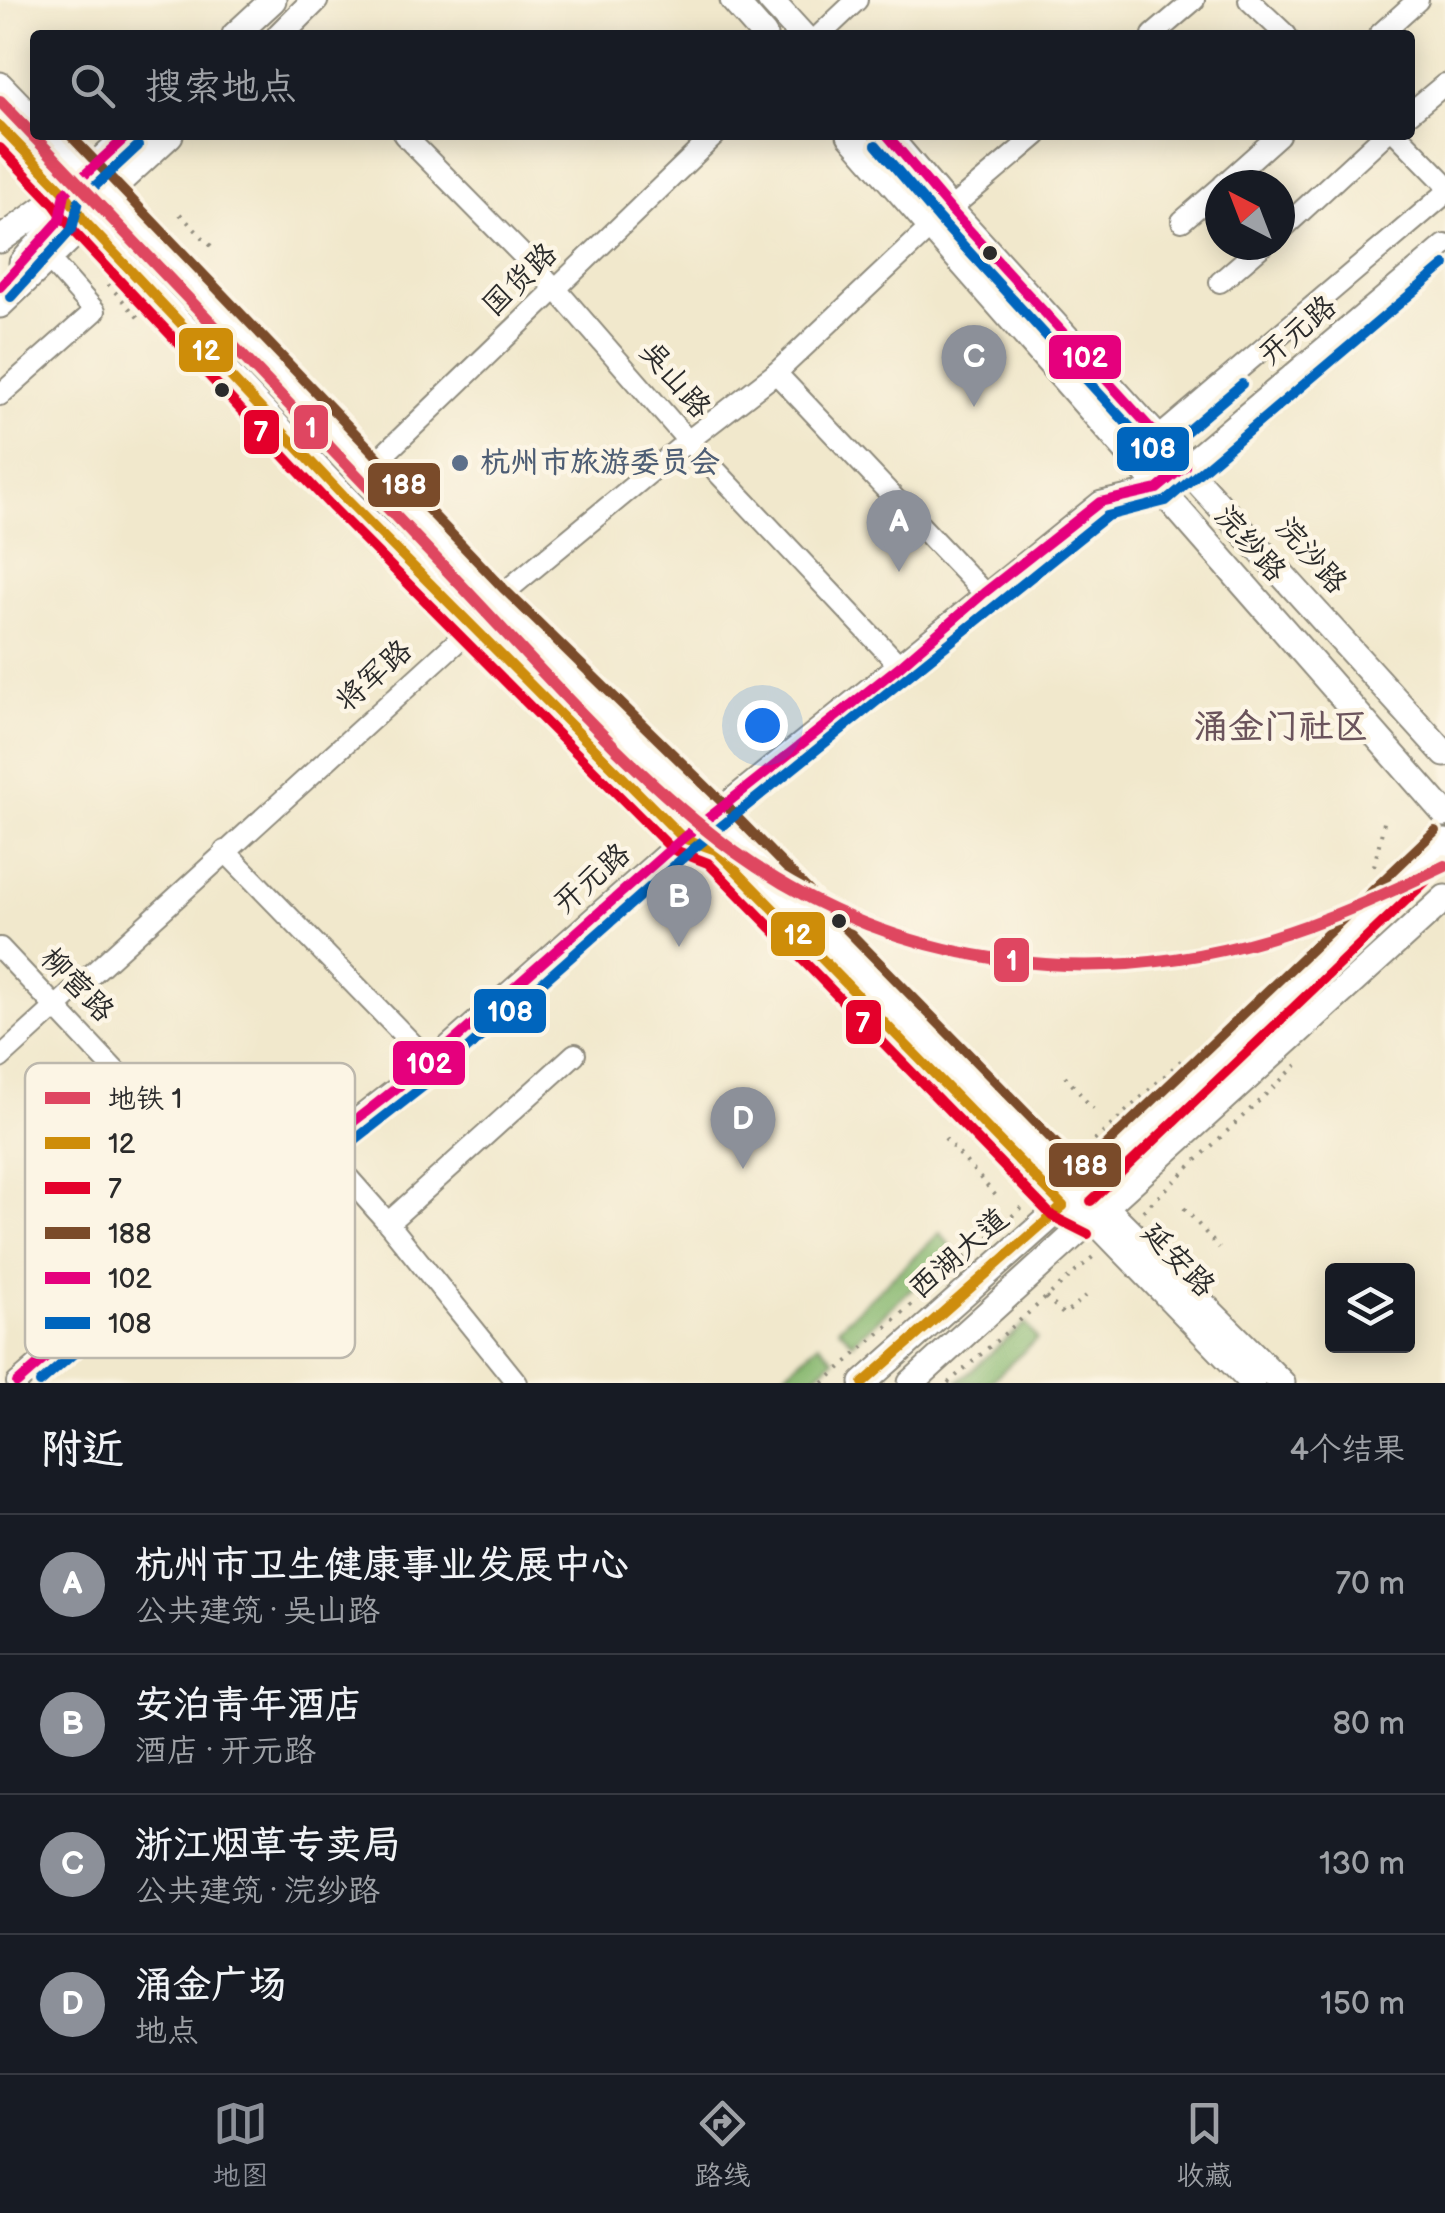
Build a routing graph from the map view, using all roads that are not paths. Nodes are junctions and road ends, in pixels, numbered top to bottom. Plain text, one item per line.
1 (276, 0) edge
2 (315, 0) edge
3 (733, 0) edge
4 (770, 0) edge
5 (856, 0) edge
6 (1194, 0) edge
7 (1249, 0) edge
8 (1418, 0) edge
9 (241, 30) edge
10 (291, 30) edge
11 (293, 30) edge
12 (760, 30) edge
13 (797, 30) edge
14 (825, 30) edge
15 (1159, 30) edge
16 (1281, 30) edge
17 (1384, 30) edge
18 (1445, 84) edge
19 (0, 85) edge
20 (1415, 109) edge
21 (30, 116) edge
22 (0, 126) edge
23 (54, 140) edge
24 (123, 140) edge
25 (165, 140) edge
26 (409, 140) edge
27 (711, 140) edge
28 (854, 140) edge
29 (891, 140) edge
30 (1031, 140) edge
31 (1273, 140) edge
32 (1379, 140) edge
33 (1403, 140) edge
34 (1240, 170) edge
35 (86, 174) junction
36 (1445, 183) edge
37 (65, 193) junction
38 (106, 194) junction
39 (1445, 194) edge
40 (1205, 201) edge
41 (950, 209) junction
42 (1295, 217) edge
43 (1182, 221) dead end
44 (86, 224) junction
45 (930, 230) junction
46 (0, 240) edge
47 (1445, 246) edge
48 (49, 259) junction
49 (1246, 260) edge
50 (0, 272) edge
51 (1220, 282) dead end
52 (0, 287) edge
53 (555, 288) junction
54 (0, 305) edge
55 (776, 373) junction
56 (0, 396) edge
57 (1158, 436) junction
58 (688, 441) junction
59 (1132, 460) junction
60 (1186, 466) junction
61 (368, 470) junction
62 (1158, 489) junction
63 (984, 593) junction
64 (494, 601) junction
65 (472, 628) junction
66 (900, 666) junction
67 (1445, 754) edge
68 (713, 814) junction
69 (1445, 814) edge
70 (683, 838) junction
71 (1445, 842) edge
72 (225, 852) junction
73 (1445, 898) edge
74 (0, 948) edge
75 (56, 1006) junction
76 (575, 1054) dead end
77 (0, 1058) edge
78 (430, 1062) junction
79 (109, 1063) edge
80 (355, 1120) edge
81 (355, 1186) edge
82 (1063, 1188) junction
83 (1100, 1214) junction
84 (388, 1223) junction
85 (1119, 1234) junction
86 (46, 1358) edge
87 (18, 1383) edge
88 (517, 1383) edge
89 (862, 1383) edge
90 (911, 1383) edge
91 (1252, 1383) edge
92 (1282, 1383) edge

1 - 9 main road
1 - 10 street
2 - 11 main road
3 - 12 main road
4 - 13 main road
5 - 14 street
6 - 15 street
7 - 16 street
8 - 17 street
18 - 20 street
19 - 21 main road
22 - 37 main road, 延安路
23 - 35 main road, 延安路
24 - 35 main road
25 - 38 main road
26 - 53 street, 吴山路
27 - 53 street, 国货路
28 - 45 main road, 浣纱路
29 - 41 main road, 浣沙路
30 - 41 street, 将军路
31 - 34 street
32 - 42 street
33 - 36 street
35 - 37 main road
35 - 38 main road, 延安路
37 - 44 main road, 延安路
37 - 46 main road
37 - 50 main road
37 - 52 main road
38 - 44 main road
38 - 61 main road, 延安路
39 - 57 street, 开元路
40 - 43 street
41 - 45 street, 将军路
41 - 57 main road, 浣沙路
44 - 48 main road
44 - 65 main road, 延安路
45 - 55 street, 将军路
45 - 59 main road, 浣纱路
47 - 60 street, 开元路
48 - 54 main road
48 - 56 street
49 - 51 street
53 - 58 street, 吴山路
53 - 61 street, 国货路
55 - 58 street, 将军路
55 - 63 street
57 - 59 street, 开元路
57 - 60 main road, 浣沙路
58 - 64 street, 将军路
58 - 66 street, 吴山路
59 - 62 main road, 浣纱路
60 - 62 street, 开元路
60 - 67 main road, 浣沙路
61 - 64 main road, 延安路
62 - 63 street, 开元路
62 - 69 main road, 浣纱路
63 - 66 street, 开元路
64 - 65 street, 将军路
64 - 68 main road, 延安路
65 - 70 main road, 延安路
65 - 72 street, 将军路
66 - 68 street, 开元路
68 - 70 street, 开元路
68 - 82 main road, 延安路
70 - 78 street, 开元路
70 - 82 main road, 延安路
71 - 82 main road, 西湖大道
72 - 75 street, 将军路
72 - 78 street
73 - 83 main road
74 - 75 street, 柳营路
75 - 77 street, 将军路
75 - 79 street, 柳营路
76 - 84 street
78 - 80 street, 开元路
81 - 84 street
82 - 83 main road, 延安路
82 - 89 main road, 西湖大道
83 - 85 main road, 延安路
83 - 90 main road
84 - 88 street
85 - 91 main road, 延安路
85 - 92 main road, 延安路
86 - 87 street, 开元路

